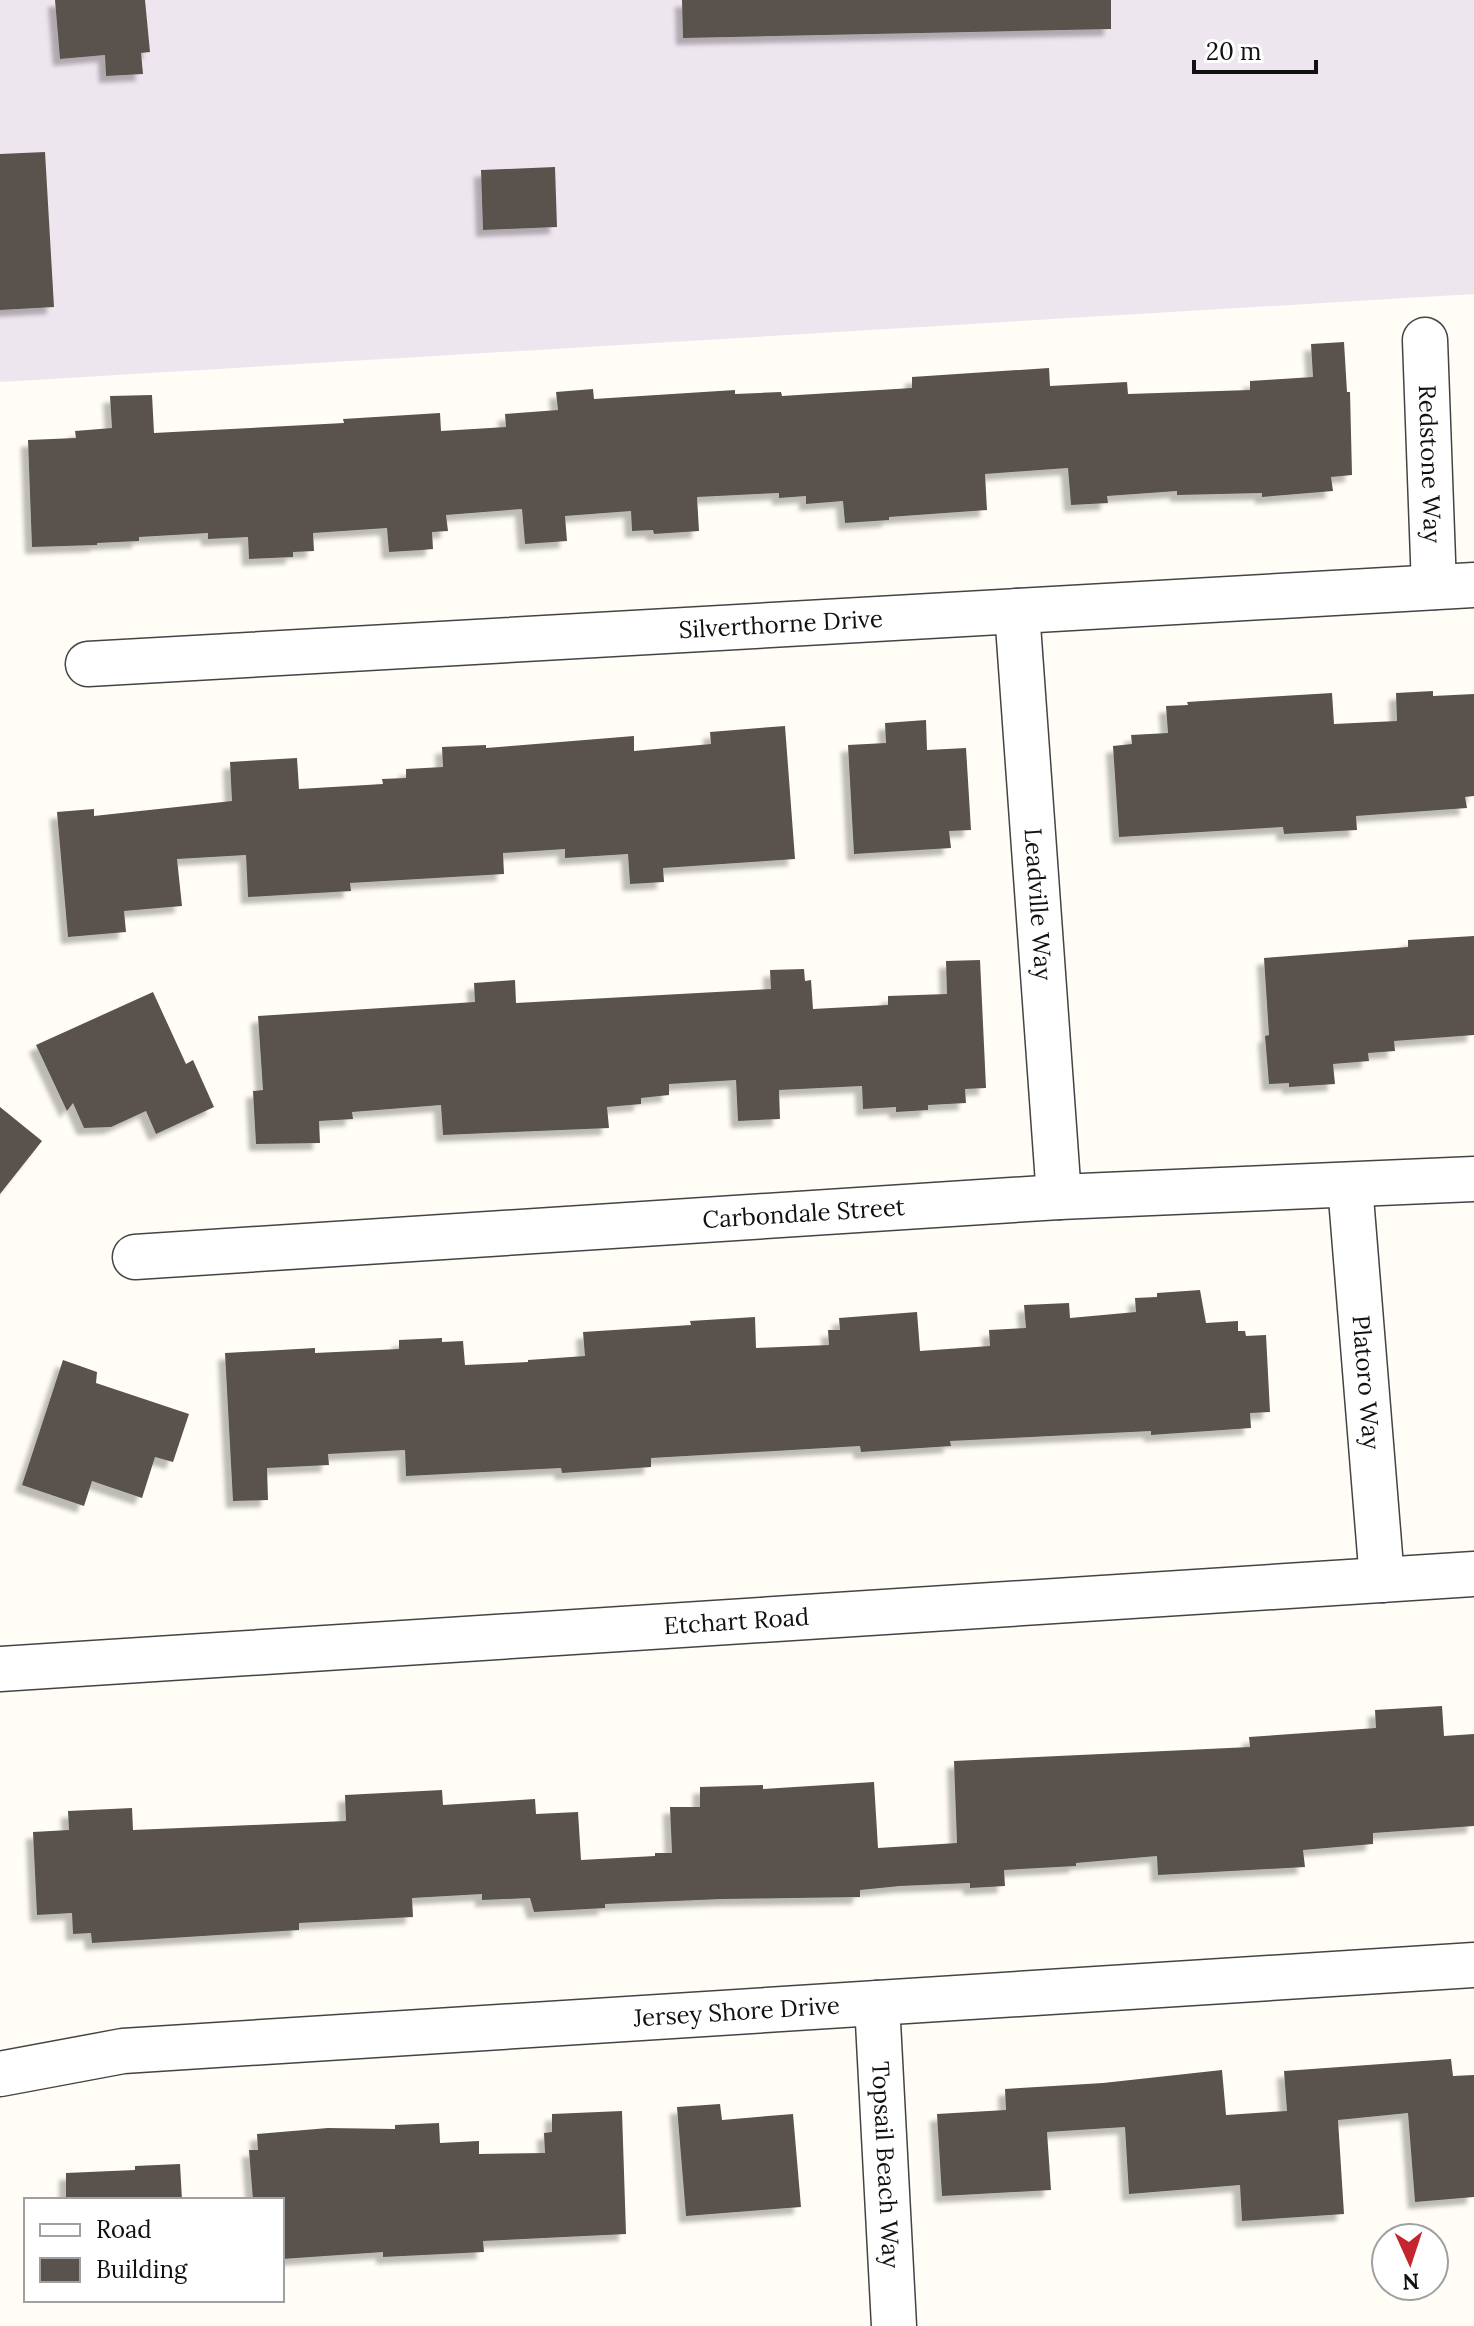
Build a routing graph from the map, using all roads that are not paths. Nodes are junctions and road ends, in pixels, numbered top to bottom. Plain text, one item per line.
1 (1425, 340) dead end
2 (1454, 586) edge
3 (1017, 611) junction
4 (88, 664) dead end
5 (1474, 1179) edge
6 (1350, 1185) junction
7 (1059, 1197) junction
8 (135, 1257) dead end
9 (1474, 1574) edge
10 (1382, 1580) junction
11 (0, 1669) edge
12 (1474, 1965) edge
13 (877, 2003) junction
14 (0, 2074) edge
15 (894, 2326) edge

1 - 2 street, Redstone Way
2 - 3 street, Silverthorne Drive
3 - 4 street, Silverthorne Drive
3 - 7 street, Leadville Way
5 - 6 street, Carbondale Street
6 - 7 street, Carbondale Street
6 - 10 street, Platoro Way
7 - 8 street, Carbondale Street
9 - 10 street, Etchart Road
10 - 11 street, Etchart Road
12 - 13 street, Jersey Shore Drive
13 - 14 street, Jersey Shore Drive
13 - 15 street, Topsail Beach Way

